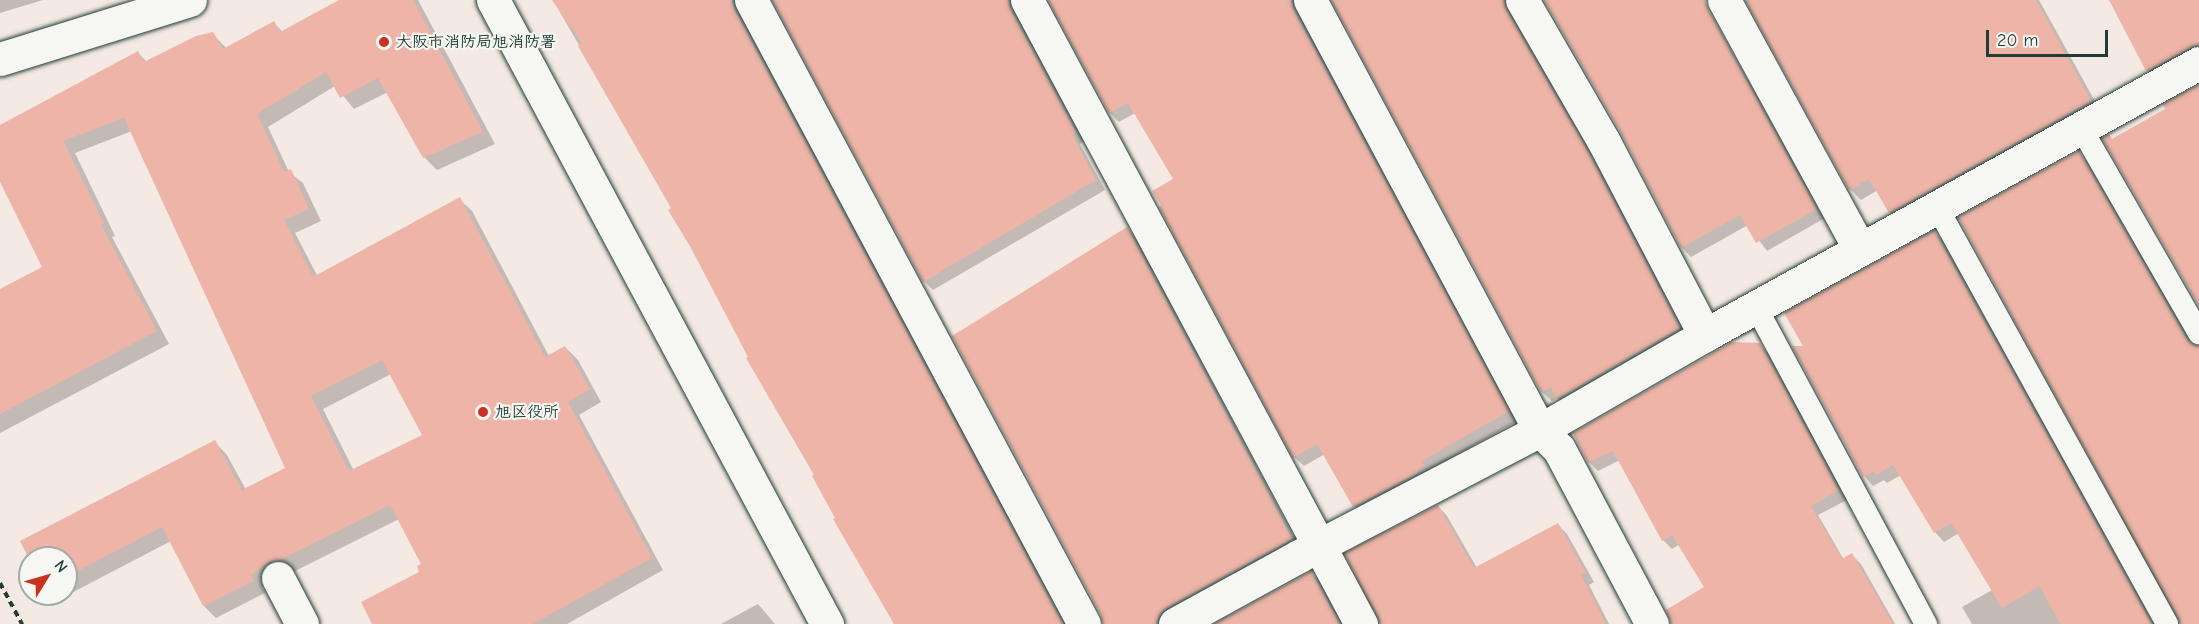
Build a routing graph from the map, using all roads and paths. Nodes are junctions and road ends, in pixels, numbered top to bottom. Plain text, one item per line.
1 (190, 0) edge
2 (494, 0) edge
3 (751, 0) edge
4 (1027, 0) edge
5 (1310, 0) edge
6 (1522, 0) edge
7 (1724, 0) edge
8 (0, 59) edge
9 (2199, 63) edge
10 (2081, 128) junction
11 (1937, 207) junction
12 (1860, 249) junction
13 (1756, 307) junction
14 (2199, 333) edge
15 (1705, 335) junction
16 (1540, 430) junction
17 (1319, 545) junction
18 (278, 578) dead end
19 (0, 583) edge
20 (22, 624) edge
21 (302, 624) edge
22 (827, 624) edge
23 (1084, 624) edge
24 (1175, 624) edge
25 (1361, 624) edge
26 (1652, 624) edge
27 (1926, 624) edge
28 (2167, 624) edge

1 - 8 street
2 - 22 street
3 - 23 street
4 - 17 street
5 - 16 street
6 - 15 street
7 - 12 street
9 - 10 street
10 - 11 street
10 - 14 lane
11 - 12 street
11 - 28 lane
12 - 13 street
13 - 15 street
13 - 27 lane
15 - 16 street
16 - 17 street
16 - 26 street
17 - 24 street
17 - 25 street
18 - 21 street
19 - 20 path

